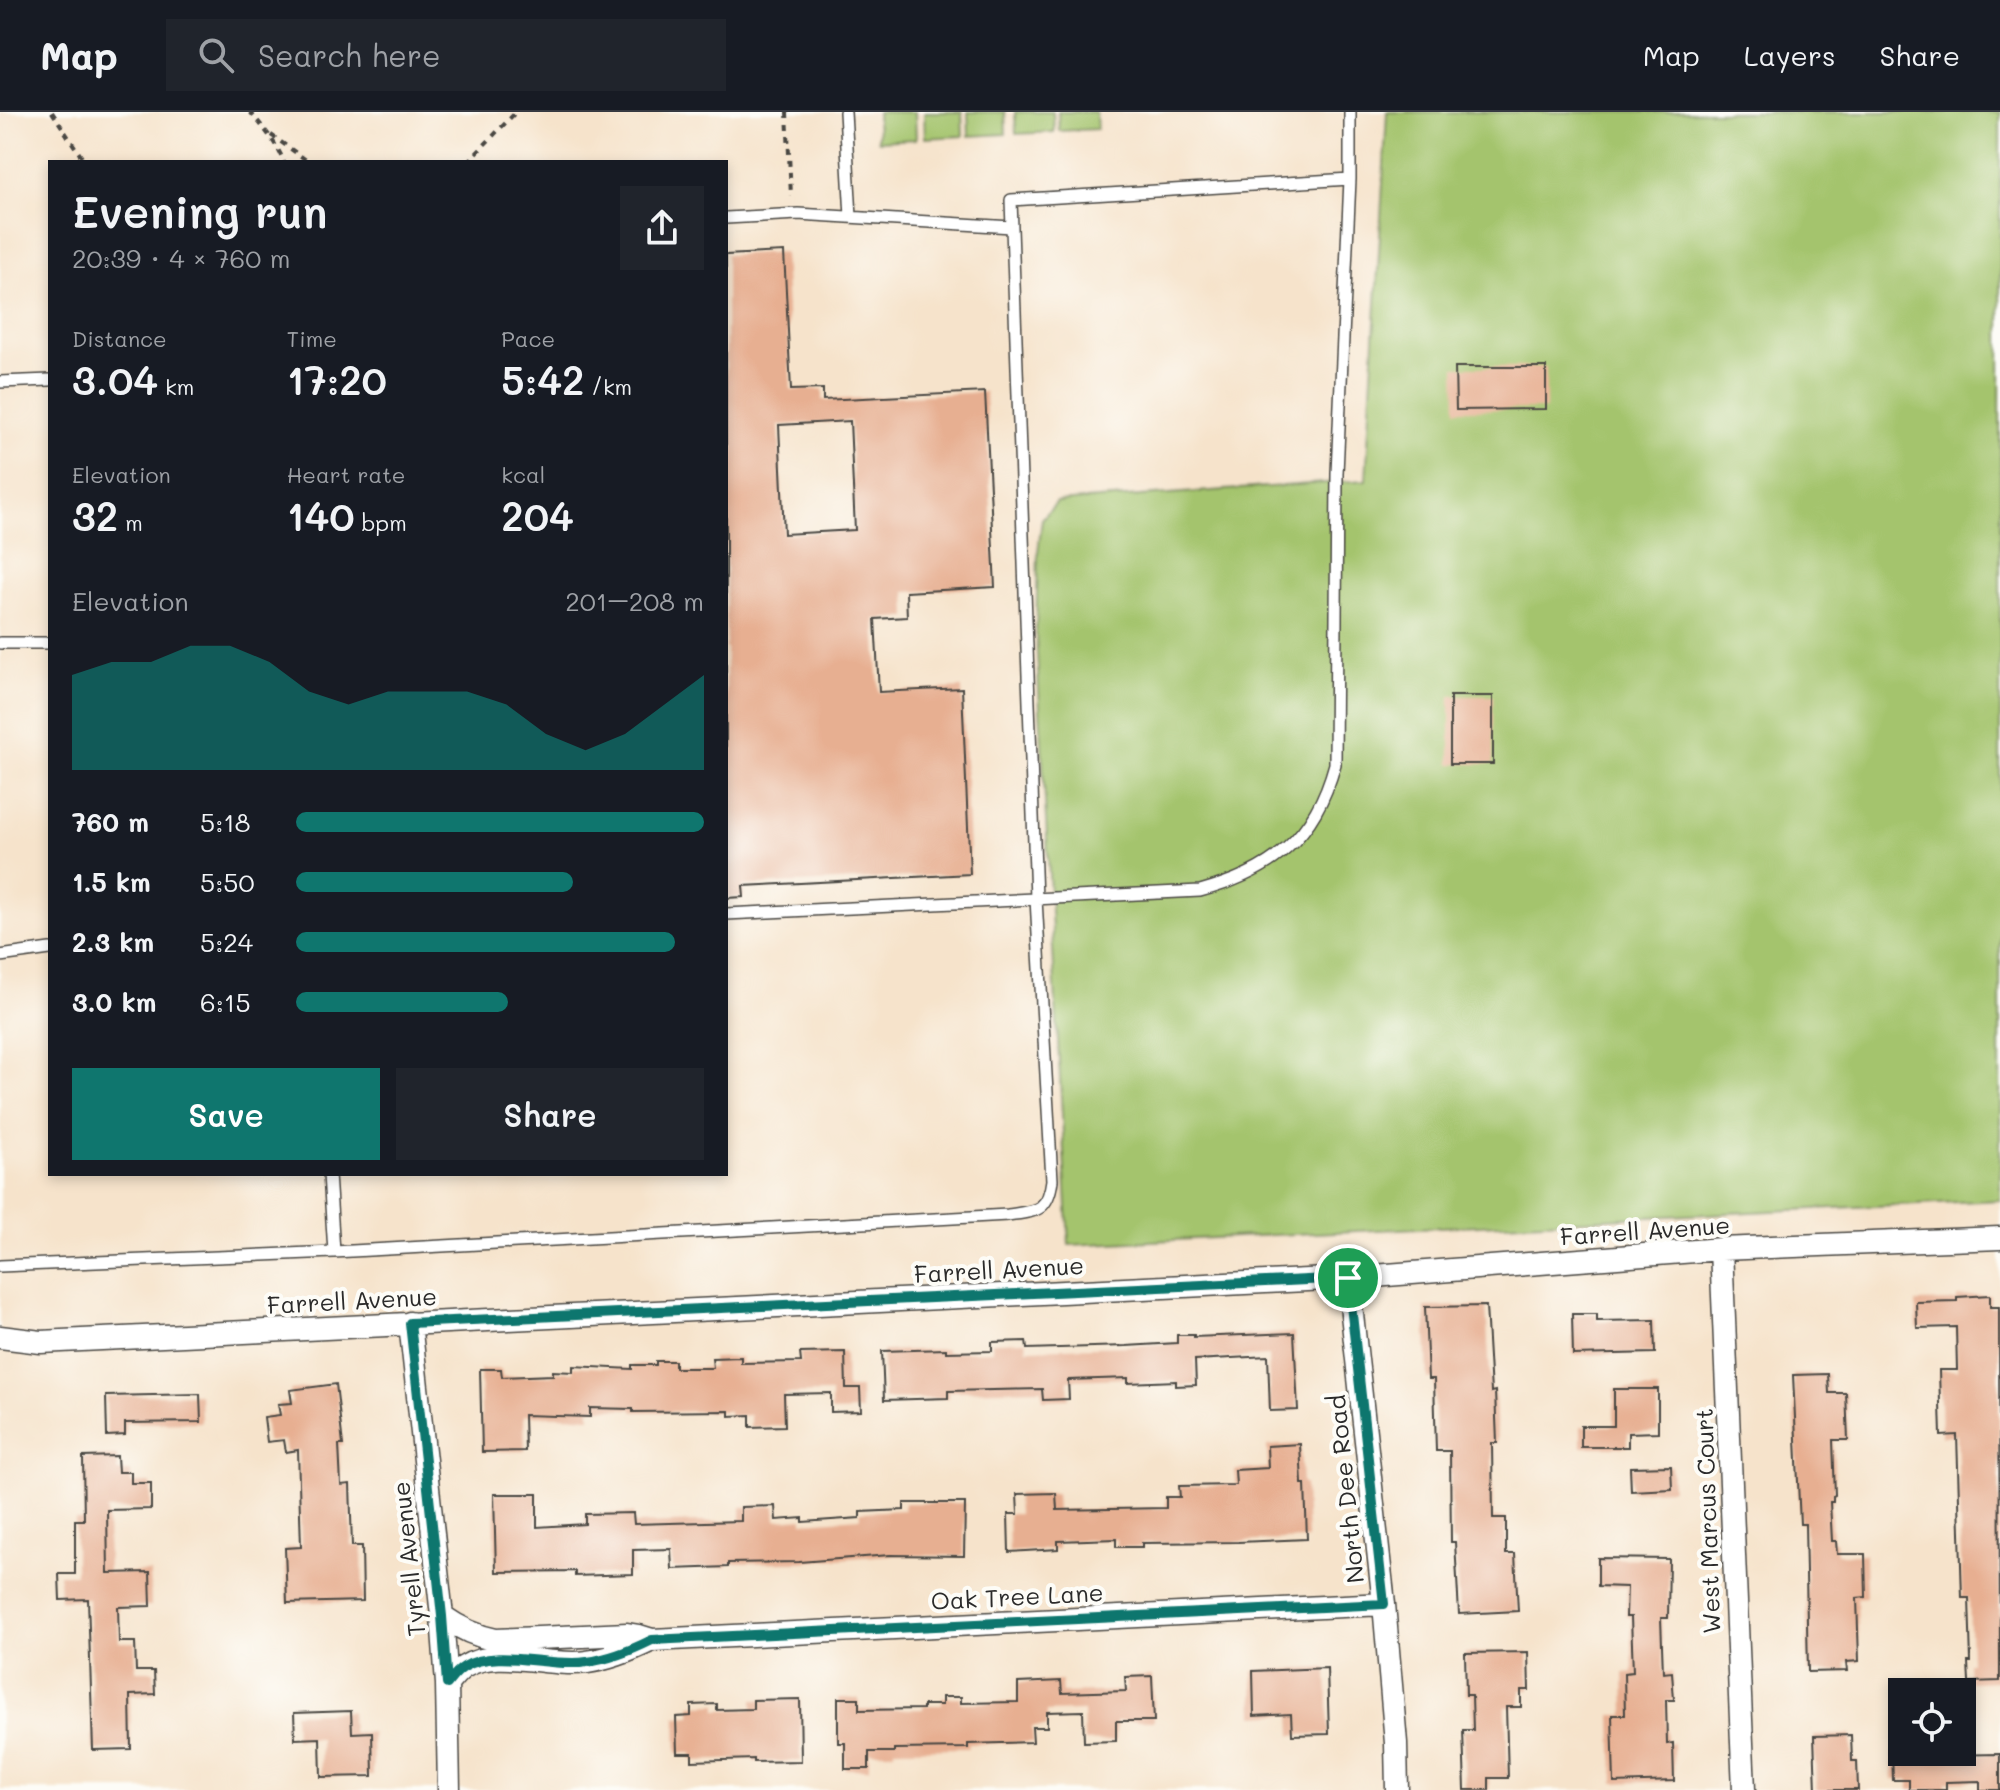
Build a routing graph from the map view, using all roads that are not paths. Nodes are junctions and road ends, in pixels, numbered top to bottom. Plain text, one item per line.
1 (845, 112) edge
2 (1350, 112) edge
3 (1350, 179) junction
4 (851, 217) junction
5 (728, 218) edge
6 (1012, 227) junction
7 (48, 380) edge
8 (0, 382) edge
9 (0, 643) edge
10 (48, 643) edge
11 (1036, 899) junction
12 (728, 914) edge
13 (48, 949) edge
14 (0, 956) edge
15 (329, 1176) edge
16 (2000, 1238) edge
17 (1721, 1249) junction
18 (334, 1252) junction
19 (0, 1266) edge
20 (1348, 1278) junction
21 (410, 1323) junction
22 (0, 1337) edge
23 (1384, 1604) junction
24 (442, 1616) junction
25 (652, 1640) junction
26 (447, 1684) junction
27 (449, 1790) edge
28 (1397, 1790) edge
29 (1744, 1790) edge

1 - 4 lane
2 - 3 lane
3 - 6 lane
3 - 11 lane
4 - 5 lane
4 - 6 lane
6 - 11 lane
7 - 8 lane
9 - 10 lane
11 - 12 lane
11 - 18 lane
13 - 14 lane
15 - 18 lane
16 - 17 street, Farrell Avenue
17 - 20 street, Farrell Avenue
17 - 29 street, West Marcus Court
18 - 19 lane
20 - 21 street, Farrell Avenue
20 - 23 street, North Dee Road
21 - 22 street, Farrell Avenue
21 - 24 street, Tyrell Avenue
23 - 25 street, Oak Tree Lane
23 - 28 street, North Dee Road
24 - 25 street, Oak Tree Lane
24 - 26 street, Tyrell Avenue
25 - 26 street, Oak Tree Lane
26 - 27 street, Tyrell Avenue

